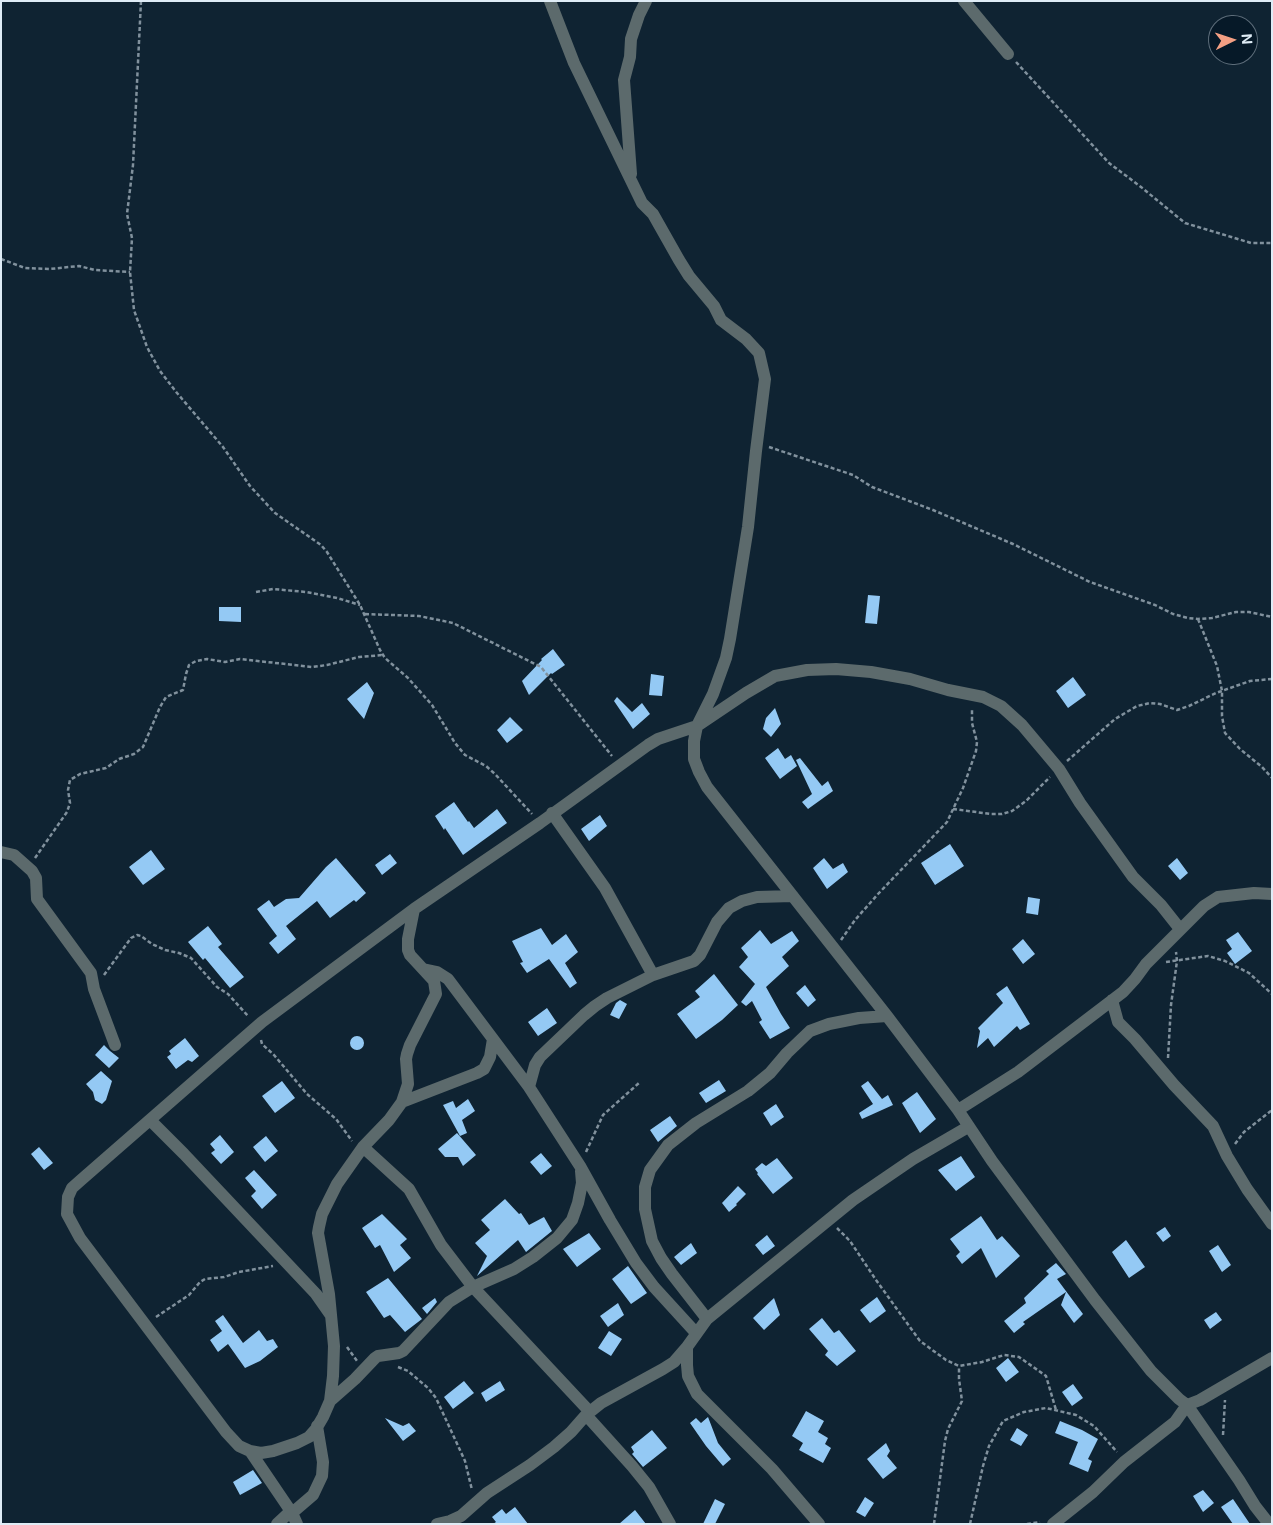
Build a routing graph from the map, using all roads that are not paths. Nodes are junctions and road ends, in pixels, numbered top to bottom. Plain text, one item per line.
1 (550, 1) edge
2 (646, 1) edge
3 (964, 1) edge
4 (1008, 54) road end
5 (632, 182) junction
6 (697, 726) junction
7 (552, 813) junction
8 (1, 852) edge
9 (1272, 894) edge
10 (793, 896) junction
11 (414, 909) junction
12 (1178, 932) junction
13 (423, 969) junction
14 (653, 976) junction
15 (1112, 1000) junction
16 (887, 1016) junction
17 (493, 1039) junction
18 (115, 1044) dead end
19 (529, 1086) junction
20 (402, 1102) junction
21 (958, 1110) junction
22 (150, 1120) junction
23 (968, 1126) junction
24 (361, 1150) junction
25 (580, 1166) junction
26 (1272, 1224) edge
27 (473, 1287) junction
28 (331, 1316) junction
29 (707, 1319) junction
30 (696, 1333) junction
31 (687, 1347) junction
32 (1272, 1358) edge
33 (330, 1400) junction
34 (1187, 1406) junction
35 (588, 1413) junction
36 (317, 1426) junction
37 (250, 1451) junction
38 (293, 1516) edge
39 (277, 1524) edge
40 (437, 1524) edge
41 (670, 1524) edge
42 (819, 1524) edge
43 (1053, 1524) edge
44 (1269, 1524) edge

1 - 5 street
2 - 5 street
3 - 4 street
5 - 6 street
6 - 7 street
6 - 10 street
6 - 12 street
7 - 11 street
7 - 14 street
8 - 18 street
9 - 12 street
10 - 14 street
10 - 16 street
11 - 13 street
11 - 22 street
12 - 15 street
13 - 17 street
13 - 20 street
14 - 19 street
15 - 21 street
15 - 26 street
16 - 21 street
16 - 29 street
17 - 19 street
17 - 20 street
19 - 25 street
20 - 24 street
21 - 23 street
22 - 28 street
22 - 37 street
23 - 29 street
23 - 34 street
24 - 27 street
24 - 28 street
25 - 27 street
25 - 30 street
27 - 33 street
27 - 35 street
28 - 33 street
29 - 30 street
30 - 31 street
31 - 35 street
31 - 42 street
32 - 34 street
33 - 36 street
34 - 43 street
34 - 44 street
35 - 40 street
35 - 41 street
36 - 37 street
36 - 38 street
37 - 38 street
38 - 39 street

